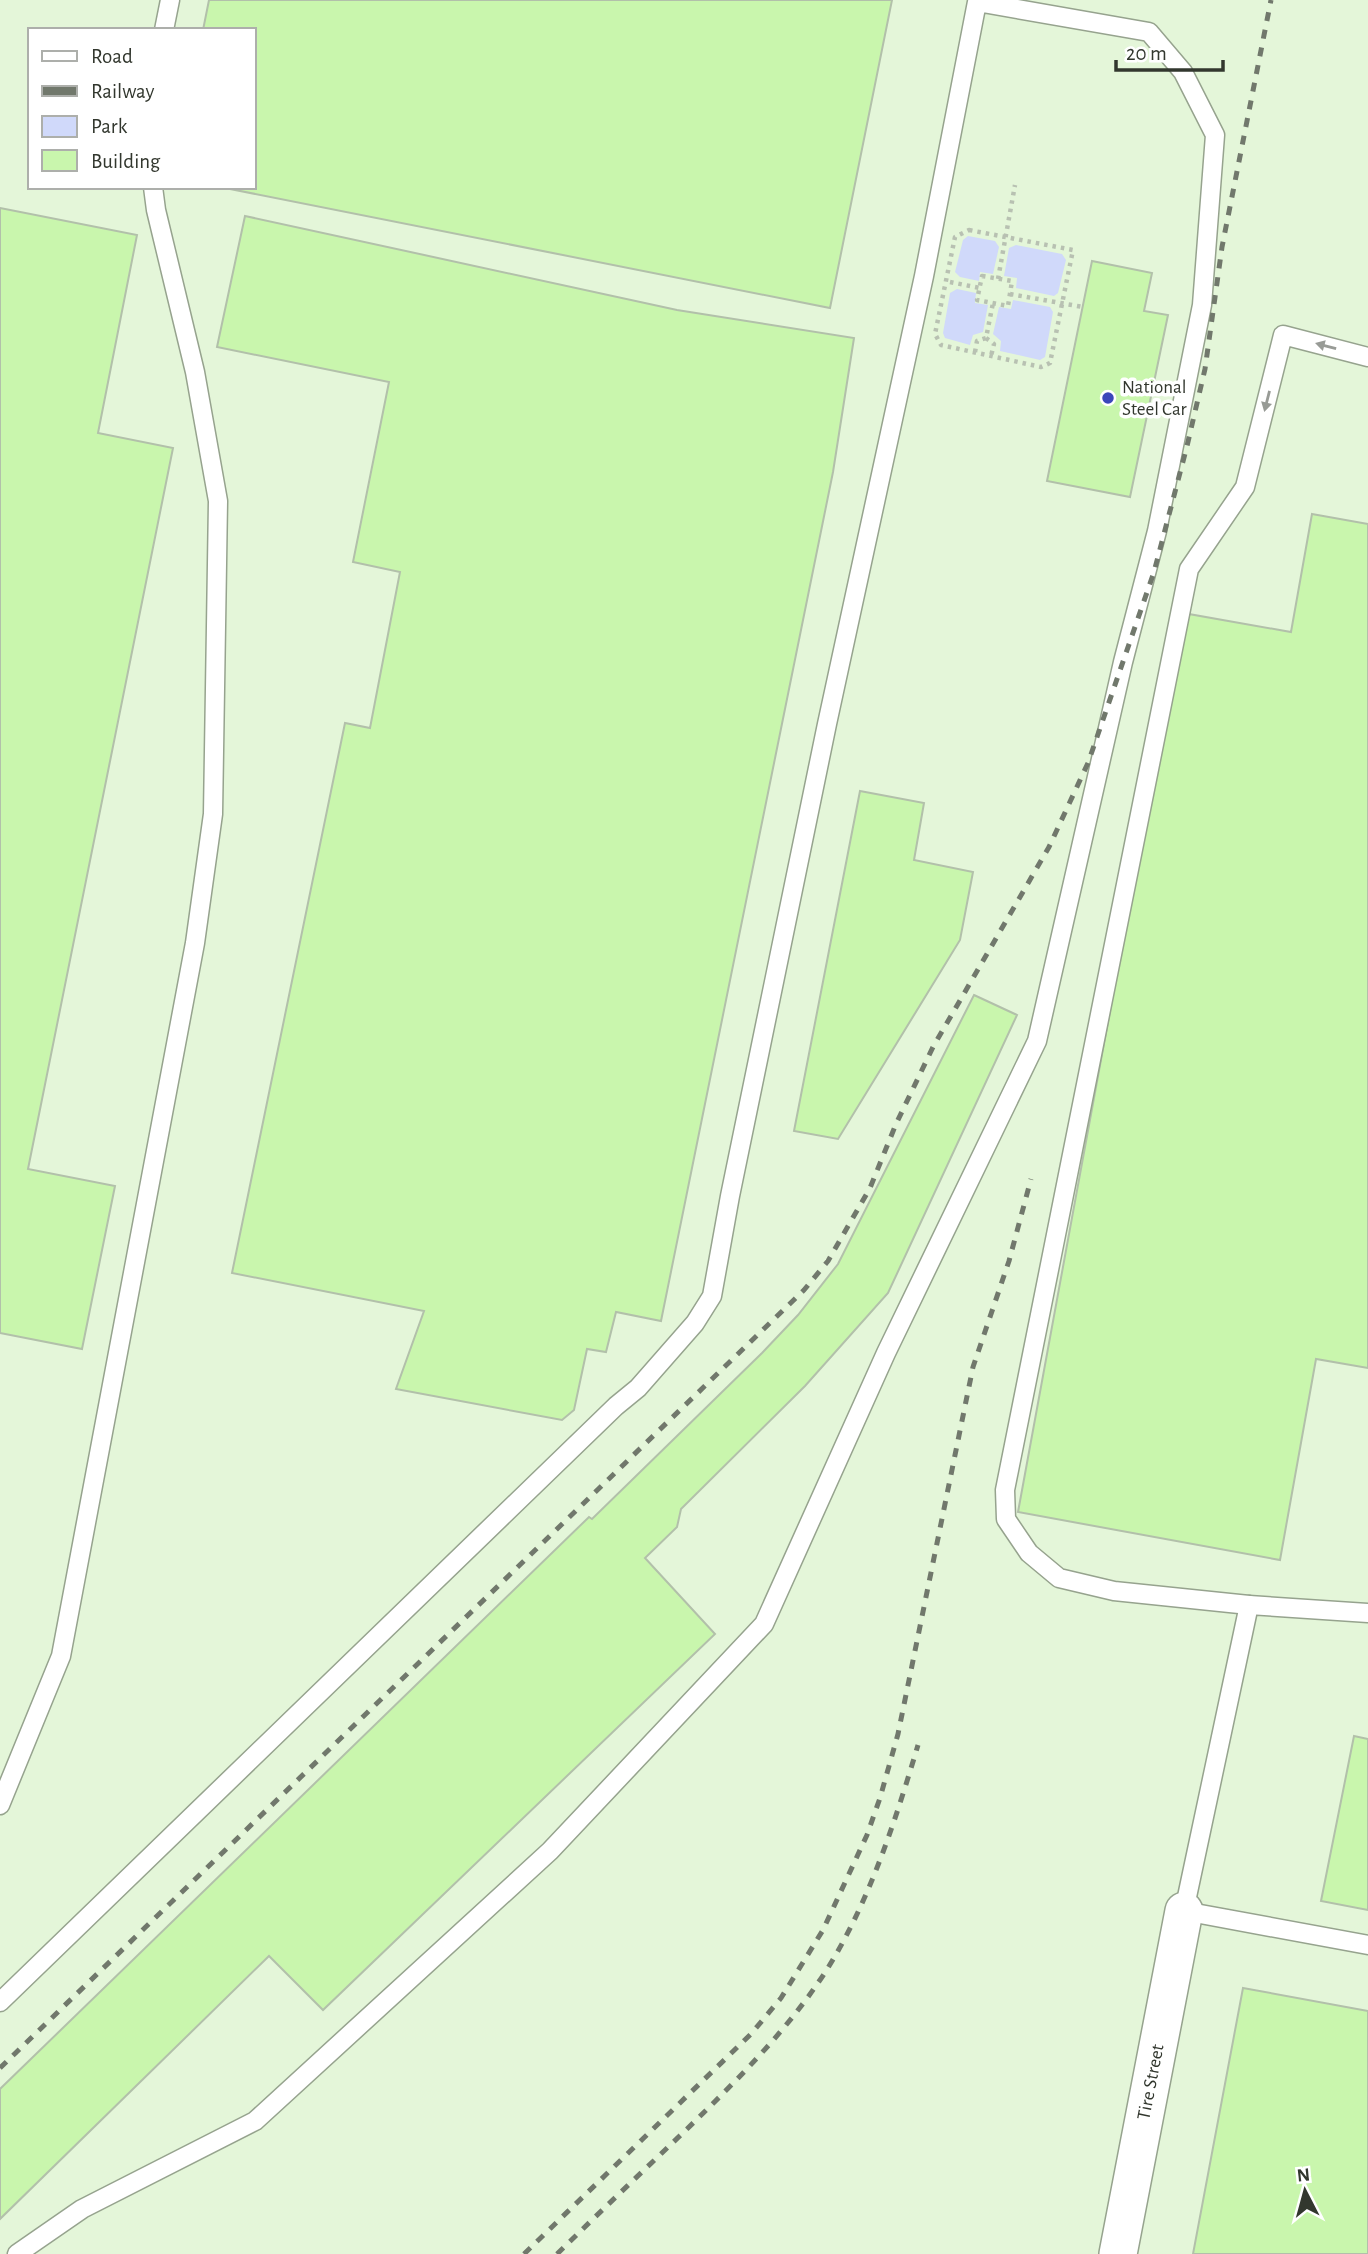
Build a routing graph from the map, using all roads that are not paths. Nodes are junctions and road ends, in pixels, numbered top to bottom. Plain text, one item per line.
1 (170, 0) edge
2 (164, 28) edge
3 (153, 189) edge
4 (1368, 357) edge
5 (1249, 1605) junction
6 (1365, 1616) edge
7 (0, 1805) edge
8 (1184, 1911) junction
9 (1368, 1945) edge
10 (0, 2002) edge
11 (17, 2254) edge
12 (1118, 2254) edge

1 - 2 lane
3 - 7 lane
4 -> 5 lane
5 - 6 lane
5 - 8 lane
8 - 9 lane
8 - 12 street, Tire Street
10 - 11 lane

